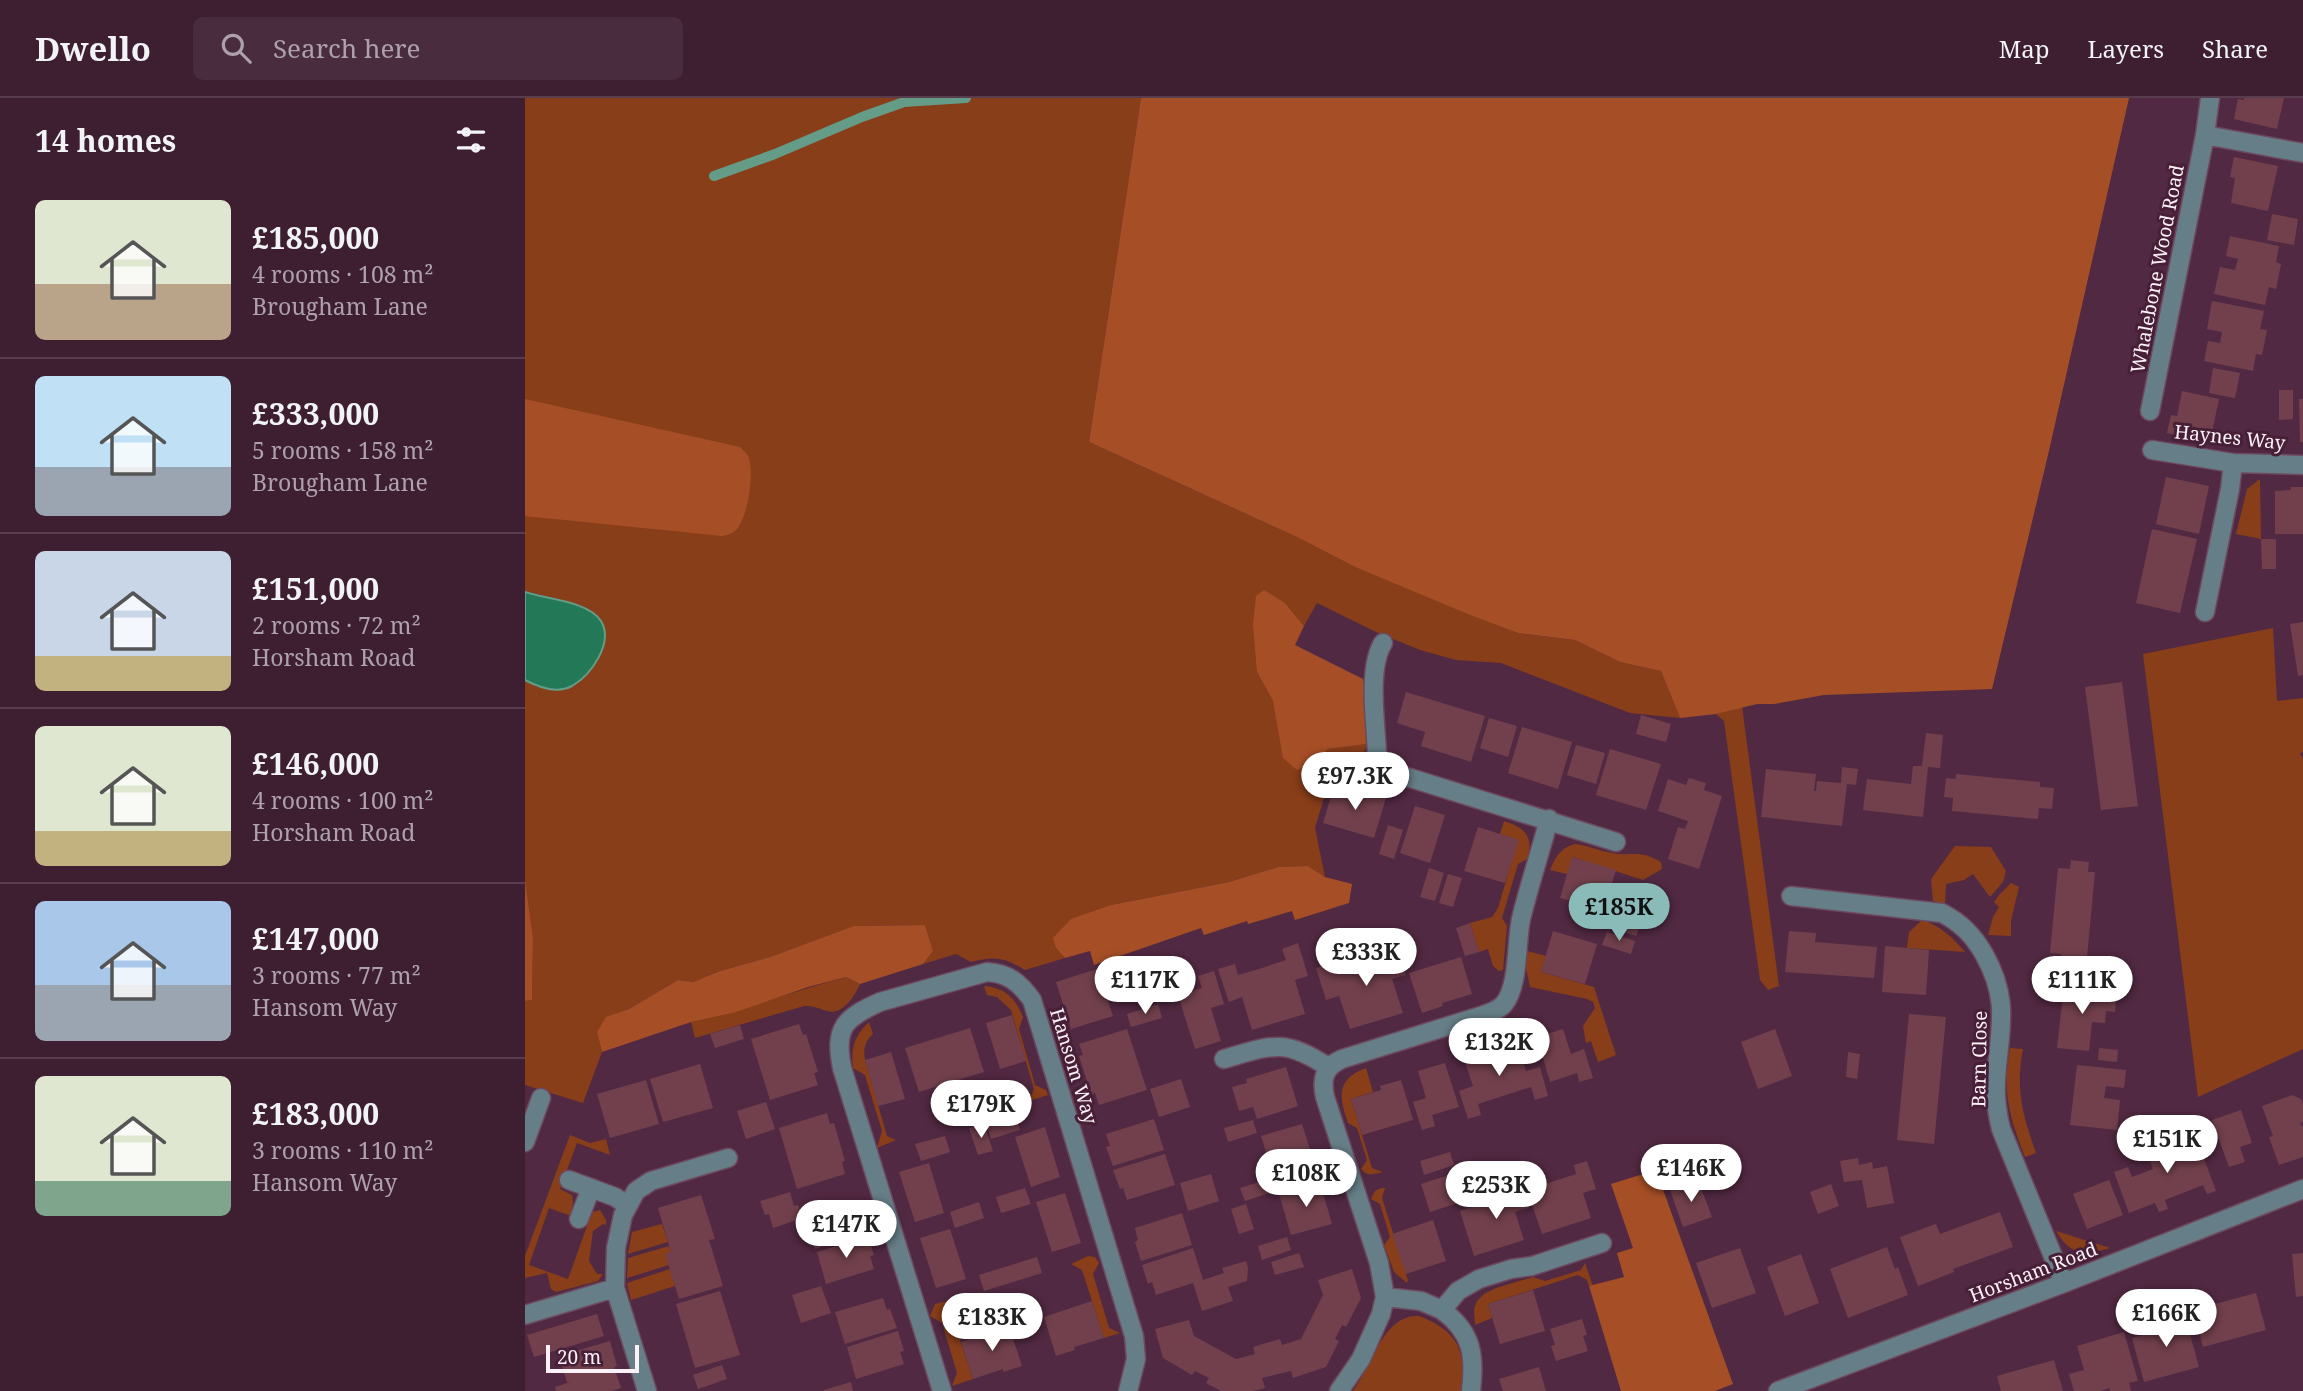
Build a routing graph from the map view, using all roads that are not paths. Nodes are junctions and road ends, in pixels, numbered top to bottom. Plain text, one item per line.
1 (2210, 98) edge
2 (2205, 135) junction
3 (2303, 153) edge
4 (2150, 411) dead end
5 (2152, 450) dead end
6 (2233, 463) junction
7 (2303, 465) edge
8 (2205, 612) dead end
9 (1383, 643) dead end
10 (1549, 820) junction
11 (1616, 842) dead end
12 (1791, 895) dead end
13 (1224, 1059) dead end
14 (1328, 1067) junction
15 (541, 1098) dead end
16 (525, 1142) edge
17 (727, 1158) dead end
18 (569, 1180) dead end
19 (591, 1188) junction
20 (2303, 1189) edge
21 (627, 1205) junction
22 (579, 1219) dead end
23 (1602, 1243) dead end
24 (2064, 1283) junction
25 (615, 1288) junction
26 (1385, 1297) junction
27 (1442, 1310) junction
28 (525, 1315) edge
29 (647, 1391) edge
30 (942, 1391) edge
31 (1128, 1391) edge
32 (1339, 1391) edge
33 (1471, 1391) edge
34 (1778, 1391) edge

1 - 2 street, Whalebone Wood Road
2 - 3 street
2 - 4 street, Whalebone Wood Road
5 - 6 street, Haynes Way
6 - 7 street, Haynes Way
6 - 8 street
9 - 10 street
10 - 11 street
10 - 14 street
12 - 24 street, Barn Close
13 - 14 street
14 - 26 street
15 - 16 street
17 - 21 street
18 - 19 street
19 - 21 street
19 - 22 street
20 - 24 street, Horsham Road
21 - 25 street
23 - 27 street
24 - 34 street, Horsham Road
25 - 28 street
25 - 29 street
26 - 27 street
26 - 32 street
27 - 33 street
30 - 31 street, Hansom Way

